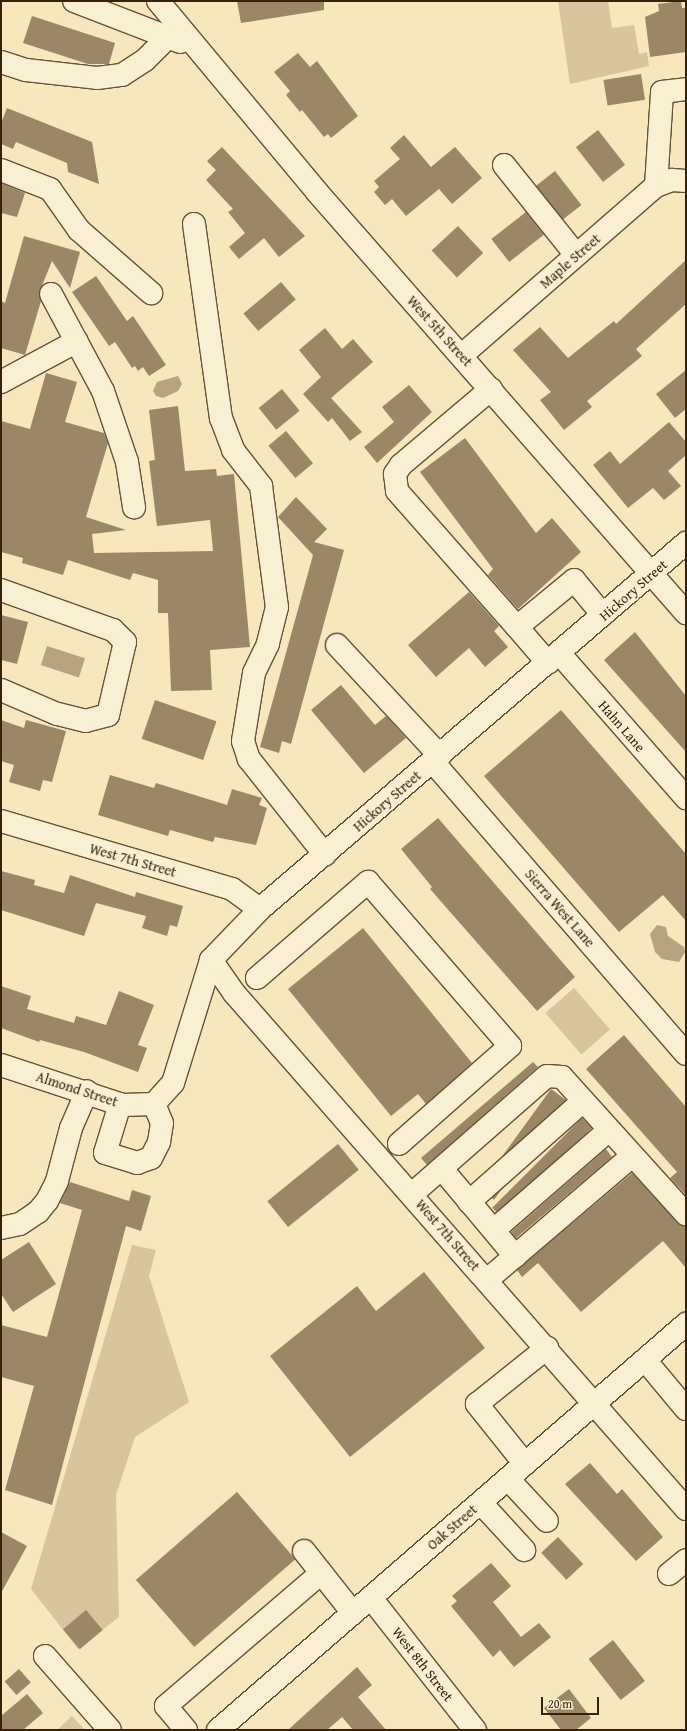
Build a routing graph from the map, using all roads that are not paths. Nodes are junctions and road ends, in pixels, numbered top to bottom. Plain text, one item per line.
1 (74, 1) edge
2 (158, 1) edge
3 (168, 37) junction
4 (194, 47) junction
5 (1, 62) edge
6 (686, 89) edge
7 (504, 165) dead end
8 (1, 170) edge
9 (686, 181) edge
10 (656, 186) junction
11 (194, 224) dead end
12 (576, 255) junction
13 (151, 293) dead end
14 (51, 294) dead end
15 (77, 341) junction
16 (462, 355) junction
17 (1, 382) edge
18 (491, 389) junction
19 (134, 507) dead end
20 (686, 543) edge
21 (652, 573) junction
22 (1, 590) edge
23 (686, 613) edge
24 (603, 615) junction
25 (517, 627) junction
26 (337, 645) dead end
27 (553, 658) junction
28 (1, 690) edge
29 (436, 759) junction
30 (686, 798) edge
31 (1, 821) edge
32 (325, 855) junction
33 (260, 909) junction
34 (211, 960) junction
35 (257, 978) dead end
36 (686, 1054) edge
37 (1, 1065) edge
38 (87, 1091) junction
39 (584, 1101) junction
40 (120, 1104) junction
41 (154, 1104) junction
42 (609, 1130) junction
43 (399, 1144) dead end
44 (632, 1156) junction
45 (442, 1169) junction
46 (412, 1194) junction
47 (469, 1202) junction
48 (686, 1214) edge
49 (1, 1228) edge
50 (494, 1230) junction
51 (515, 1256) junction
52 (487, 1280) junction
53 (684, 1331) edge
54 (547, 1348) junction
55 (644, 1360) junction
56 (595, 1403) junction
57 (686, 1409) edge
58 (525, 1464) junction
59 (508, 1479) junction
60 (481, 1503) junction
61 (686, 1510) edge
62 (547, 1521) dead end
63 (524, 1550) dead end
64 (304, 1551) dead end
65 (686, 1560) edge
66 (321, 1573) junction
67 (669, 1574) dead end
68 (371, 1598) junction
69 (353, 1613) junction
70 (45, 1656) dead end
71 (110, 1730) edge
72 (186, 1730) edge
73 (218, 1730) edge
74 (475, 1730) edge

1 - 3 street
2 - 4 street, West 5th Street
3 - 4 street
3 - 5 street
4 - 16 street, West 5th Street
6 - 10 street
7 - 12 street
8 - 13 street
9 - 10 street, Maple Street
10 - 12 street, Maple Street
11 - 32 street
12 - 16 street, Maple Street
14 - 15 street
15 - 17 street
15 - 19 street
16 - 18 street, West 5th Street
18 - 21 street, West 5th Street
18 - 25 street, Hahn Lane
20 - 21 street, Hickory Street
21 - 23 street, West 5th Street
21 - 24 street, Hickory Street
22 - 28 street
24 - 25 street
24 - 27 street, Hickory Street
25 - 27 street, Hahn Lane
26 - 29 street, Sierra West Lane
27 - 29 street, Hickory Street
27 - 30 street, Hahn Lane
29 - 32 street, Hickory Street
29 - 36 street, Sierra West Lane
31 - 33 street, West 7th Street
32 - 33 street, Hickory Street
33 - 34 street, Hickory Street
34 - 41 street, Hickory Street
34 - 46 street, West 7th Street
35 - 43 street
37 - 38 street, Almond Street
38 - 40 street, Almond Street
38 - 49 street
39 - 42 street
39 - 45 street
39 - 47 street
40 - 41 street, Almond Street
40 - 41 street
42 - 44 street
42 - 50 street
44 - 48 street
44 - 51 street
45 - 46 street
45 - 47 street
46 - 52 street, West 7th Street
47 - 50 street
50 - 51 street
51 - 52 street
52 - 54 street, West 7th Street
53 - 55 street, Oak Street
54 - 56 street, West 7th Street
54 - 58 street
55 - 56 street, Oak Street
55 - 57 street
56 - 58 street, Oak Street
56 - 61 street, West 7th Street
58 - 59 street, Oak Street
59 - 60 street, Oak Street
59 - 62 street
60 - 63 street
60 - 68 street, Oak Street
64 - 66 street
65 - 67 street
66 - 69 street
66 - 72 street
68 - 69 street, Oak Street
68 - 74 street, West 8th Street
69 - 73 street, Oak Street
70 - 71 street

